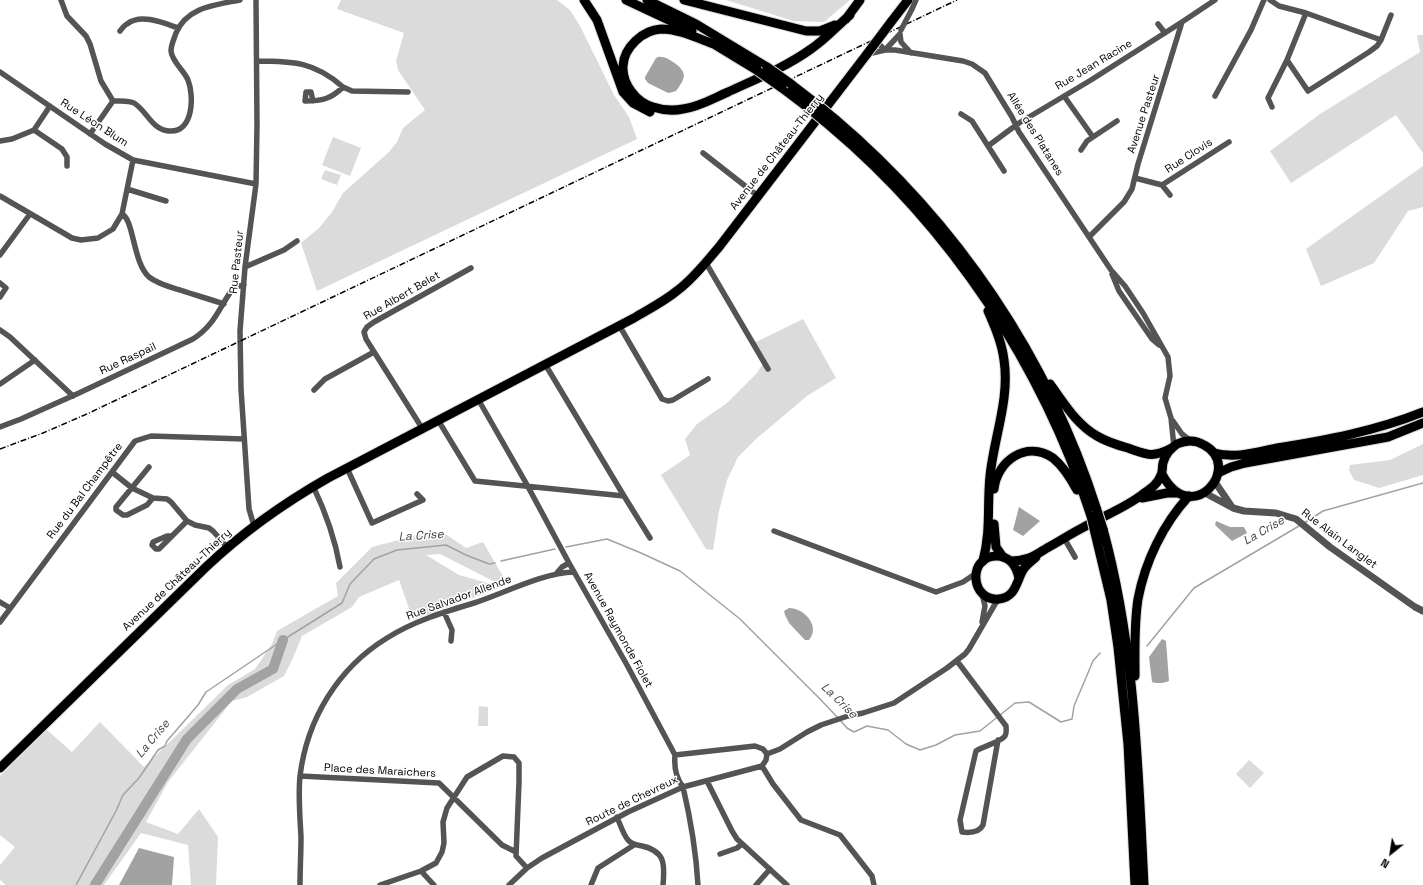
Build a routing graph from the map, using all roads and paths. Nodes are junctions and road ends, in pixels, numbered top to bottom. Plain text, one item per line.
1 (61, 0) edge
2 (240, 0) edge
3 (256, 0) edge
4 (584, 0) edge
5 (626, 0) edge
6 (647, 0) edge
7 (684, 0) edge
8 (860, 0) edge
9 (908, 0) edge
10 (916, 0) edge
11 (1215, 0) edge
12 (1264, 0) edge
13 (1270, 0) edge
14 (1306, 13) junction
15 (850, 15) junction
16 (1391, 15) dead end
17 (841, 22) junction
18 (1182, 22) junction
19 (1158, 24) dead end
20 (178, 28) junction
21 (120, 31) dead end
22 (900, 33) junction
23 (1165, 33) junction
24 (1381, 40) junction
25 (877, 42) junction
26 (716, 45) junction
27 (885, 50) junction
28 (911, 53) junction
29 (867, 54) junction
30 (1287, 60) junction
31 (257, 61) junction
32 (0, 72) edge
33 (343, 87) junction
34 (408, 92) dead end
35 (1064, 96) junction
36 (1214, 96) dead end
37 (113, 101) junction
38 (313, 101) dead end
39 (810, 104) junction
40 (50, 106) junction
41 (1272, 107) dead end
42 (960, 114) dead end
43 (1117, 121) dead end
44 (832, 122) junction
45 (1016, 125) junction
46 (34, 130) junction
47 (90, 134) junction
48 (1093, 137) junction
49 (0, 141) edge
50 (1229, 142) dead end
51 (988, 146) junction
52 (1081, 150) dead end
53 (702, 153) dead end
54 (134, 160) junction
55 (67, 166) dead end
56 (1004, 171) dead end
57 (1135, 178) junction
58 (256, 184) junction
59 (1162, 185) junction
60 (127, 189) junction
61 (1170, 195) dead end
62 (0, 196) edge
63 (758, 196) junction
64 (166, 201) dead end
65 (30, 214) junction
66 (122, 214) junction
67 (1089, 237) junction
68 (297, 241) dead end
69 (0, 255) edge
70 (706, 263) junction
71 (245, 267) junction
72 (472, 268) dead end
73 (0, 283) edge
74 (244, 285) junction
75 (976, 285) junction
76 (0, 297) edge
77 (224, 304) junction
78 (619, 325) junction
79 (0, 330) edge
80 (374, 352) junction
81 (35, 360) junction
82 (1034, 363) junction
83 (545, 364) junction
84 (768, 369) dead end
85 (708, 379) dead end
86 (0, 384) edge
87 (314, 390) dead end
88 (73, 396) junction
89 (478, 399) junction
90 (1423, 412) edge
91 (1171, 418) junction
92 (438, 420) junction
93 (1423, 423) edge
94 (0, 427) edge
95 (422, 428) junction
96 (244, 440) junction
97 (1191, 441) junction
98 (1173, 448) junction
99 (1214, 453) junction
100 (149, 467) dead end
101 (347, 468) junction
102 (112, 472) junction
103 (1162, 474) junction
104 (1217, 478) junction
105 (313, 486) junction
106 (527, 486) junction
107 (132, 488) junction
108 (1178, 493) junction
109 (1205, 493) junction
110 (417, 494) dead end
111 (624, 496) junction
112 (1189, 496) junction
113 (153, 498) junction
114 (1136, 499) junction
115 (1233, 508) junction
116 (1090, 516) junction
117 (187, 521) junction
118 (254, 526) junction
119 (774, 531) dead end
120 (1099, 531) junction
121 (172, 536) dead end
122 (650, 538) dead end
123 (1064, 538) junction
124 (227, 547) junction
125 (1041, 552) junction
126 (1075, 557) dead end
127 (1007, 559) junction
128 (983, 561) junction
129 (569, 563) junction
130 (340, 567) dead end
131 (574, 572) junction
132 (556, 574) junction
133 (976, 574) junction
134 (1019, 579) junction
135 (963, 582) junction
136 (976, 584) junction
137 (982, 594) junction
138 (998, 599) junction
139 (0, 602) edge
140 (10, 608) junction
141 (1423, 611) edge
142 (444, 612) junction
143 (0, 622) edge
144 (981, 626) junction
145 (451, 641) dead end
146 (956, 661) junction
147 (998, 740) junction
148 (1136, 743) junction
149 (767, 754) junction
150 (675, 755) junction
151 (762, 766) junction
152 (0, 768) edge
153 (300, 776) junction
154 (707, 780) junction
155 (683, 787) junction
156 (453, 797) junction
157 (617, 817) junction
158 (742, 844) junction
159 (634, 845) junction
160 (516, 852) junction
161 (720, 854) dead end
162 (527, 868) junction
163 (770, 869) junction
164 (421, 871) junction
165 (299, 885) edge
166 (380, 885) edge
167 (434, 885) edge
168 (509, 885) edge
169 (592, 885) edge
170 (663, 885) edge
171 (698, 885) edge
172 (756, 885) edge
173 (787, 885) edge
174 (874, 885) edge
175 (1135, 885) edge
176 (1144, 885) edge

1 - 37 street
2 - 20 street
3 - 31 street, Rue Pasteur
4 - 15 main road
5 - 26 main road
6 - 39 main road, bridge
7 - 17 main road
8 - 15 main road
9 - 25 main road, Avenue de Château-Thierry, bridge
10 - 22 street, bridge
11 - 18 street
12 - 36 street
13 - 14 street
14 - 24 street
14 - 30 street
15 - 17 main road
16 - 24 street
17 - 26 main road
18 - 23 street, Rue Jean Racine
18 - 57 street, Avenue Pasteur
19 - 23 street
20 - 21 street
20 - 37 street
22 - 27 street
22 - 28 street
23 - 35 street, Rue Jean Racine
24 - 30 street
25 - 27 street
25 - 29 main road, Avenue de Château-Thierry, bridge
26 - 39 main road, bridge
27 - 28 street, Allée des Platanes
27 - 29 street, Allée des Platanes
28 - 45 street, Allée des Platanes
29 - 63 main road, Avenue de Château-Thierry
30 - 41 street
31 - 33 street
31 - 58 street, Rue Pasteur
32 - 40 street, Rue Léon Blum
33 - 34 street
33 - 38 street
35 - 45 street, Rue Jean Racine
35 - 48 street
37 - 47 street
39 - 44 main road, bridge
40 - 46 street
40 - 47 street, Rue Léon Blum
42 - 51 street
43 - 48 street
44 - 75 main road
44 - 82 main road
45 - 51 street, Rue Jean Racine
45 - 67 street, Allée des Platanes
46 - 49 street
46 - 55 street
47 - 54 street, Rue Léon Blum
48 - 52 street
50 - 59 street, Rue Clovis
51 - 56 street
53 - 63 street
54 - 58 street, Rue Léon Blum
54 - 60 street
57 - 59 street, Rue Clovis
57 - 67 street, Avenue Pasteur
58 - 71 street, Rue Pasteur
59 - 61 street
60 - 64 street
60 - 66 street
62 - 65 street
63 - 70 main road, Avenue de Château-Thierry
65 - 66 street
65 - 69 street
66 - 77 street
67 - 91 street, Allée des Platanes
68 - 71 street
70 - 78 main road, Avenue de Château-Thierry
70 - 84 street
71 - 74 street, Rue Pasteur
72 - 80 street, Rue Albert Belet
73 - 76 street
74 - 77 street, Rue Raspail
74 - 96 street, Rue Pasteur
75 - 116 main road
75 - 128 main road
77 - 88 street, Rue Raspail
78 - 83 main road, Avenue de Château-Thierry
78 - 85 street
79 - 81 street
80 - 87 street
80 - 95 street, Rue Albert Belet
81 - 86 street
81 - 88 street
82 - 98 main road
82 - 120 main road, bridge
83 - 89 main road, Avenue de Château-Thierry
83 - 111 street
88 - 94 street, Rue Raspail
89 - 92 main road, Avenue de Château-Thierry
89 - 106 street, Avenue Raymonde Fiolet
90 - 99 main road
91 - 97 street, Allée des Platanes
91 - 98 street, Allée des Platanes
92 - 95 main road, Avenue de Château-Thierry
92 - 106 street
93 - 104 main road
95 - 101 main road, Avenue de Château-Thierry
96 - 102 street, Rue du Bal Champêtre
96 - 118 street, Rue Pasteur
97 - 98 main road
97 - 99 main road
98 - 103 main road
99 - 104 main road
100 - 107 street
101 - 105 main road, Avenue de Château-Thierry
101 - 110 street
102 - 107 street
102 - 140 street, Rue du Bal Champêtre
103 - 108 main road
103 - 114 main road
104 - 109 main road
104 - 115 street
105 - 118 main road, Avenue de Château-Thierry
105 - 130 street
106 - 111 street
106 - 129 street, Avenue Raymonde Fiolet
107 - 113 street
107 - 113 street
108 - 112 main road
108 - 114 main road
109 - 112 main road
109 - 115 street, Rue Alain Langlet
111 - 122 street
112 - 148 main road
113 - 117 street
114 - 123 main road
115 - 141 street, Rue Alain Langlet
116 - 120 main road, bridge
116 - 127 main road
117 - 121 street
117 - 124 street
118 - 124 main road, Avenue de Château-Thierry
119 - 135 street
120 - 148 main road
120 - 175 main road
123 - 125 main road
123 - 126 street
124 - 152 main road, Avenue de Château-Thierry
125 - 127 main road
125 - 134 main road
127 - 128 main road
127 - 134 main road
128 - 133 main road
129 - 131 street, Avenue Raymonde Fiolet
129 - 132 street, Rue Salvador Allende
131 - 132 street, Rue Salvador Allende
131 - 150 street, Avenue Raymonde Fiolet
132 - 142 street, Rue Salvador Allende
133 - 135 street
133 - 136 main road
134 - 138 main road
135 - 136 street
136 - 137 main road
137 - 138 main road
137 - 144 street
138 - 144 street
139 - 140 street
140 - 143 street, Rue du Bal Champêtre
142 - 145 street
142 - 153 street, Rue Salvador Allende
144 - 146 street
146 - 147 street
146 - 149 street
147 - 147 street
148 - 176 main road
149 - 150 street
149 - 151 street
150 - 155 street, Avenue Raymonde Fiolet
151 - 154 street, Route de Chevreux
151 - 174 street
153 - 156 street, Place des Maraichers
153 - 165 street, Rue Salvador Allende
154 - 155 street, Route de Chevreux
154 - 158 street
155 - 157 street, Route de Chevreux
155 - 171 street, Avenue Raymonde Fiolet
156 - 160 street, Place des Maraichers
156 - 160 street
156 - 164 street
157 - 159 street
157 - 162 street, Route de Chevreux
158 - 161 street
158 - 163 street
159 - 169 street
159 - 170 street
160 - 162 street
162 - 168 street, Route de Chevreux
163 - 172 street
163 - 173 street
164 - 166 street
164 - 167 street

